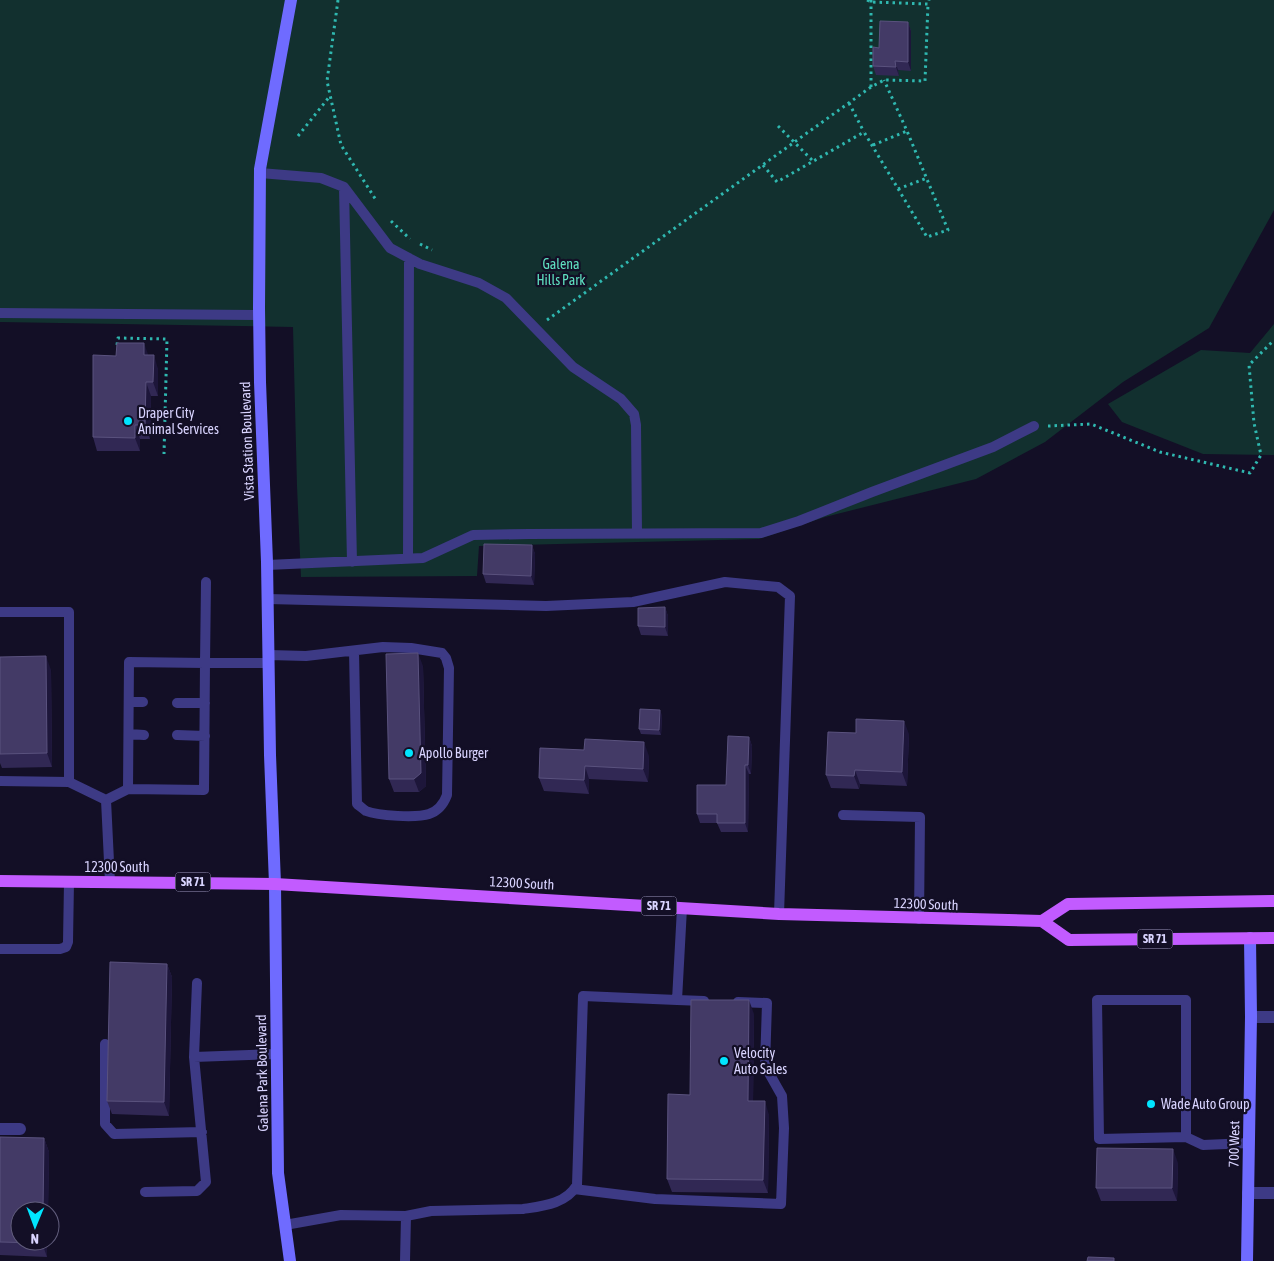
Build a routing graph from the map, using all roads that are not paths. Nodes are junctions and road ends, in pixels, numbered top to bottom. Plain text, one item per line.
1 (290, 0) edge
2 (260, 173) junction
3 (344, 187) junction
4 (409, 258) junction
5 (0, 313) edge
6 (259, 314) junction
7 (1034, 426) road end
8 (637, 534) junction
9 (408, 558) junction
10 (352, 562) junction
11 (267, 565) junction
12 (206, 582) dead end
13 (268, 599) junction
14 (0, 612) edge
15 (354, 651) junction
16 (269, 659) junction
17 (205, 663) junction
18 (129, 702) junction
19 (143, 702) dead end
20 (177, 703) dead end
21 (205, 703) junction
22 (128, 734) junction
23 (144, 735) dead end
24 (177, 735) dead end
25 (205, 736) junction
26 (0, 781) edge
27 (69, 782) junction
28 (128, 789) junction
29 (106, 800) junction
30 (843, 815) dead end
31 (0, 881) edge
32 (69, 882) junction
33 (110, 882) junction
34 (275, 884) junction
35 (1274, 901) edge
36 (682, 908) junction
37 (779, 914) junction
38 (919, 919) junction
39 (1042, 921) junction
40 (1250, 938) junction
41 (1274, 938) edge
42 (0, 949) edge
43 (197, 983) dead end
44 (676, 1000) junction
45 (713, 1001) edge
46 (731, 1002) edge
47 (1251, 1017) junction
48 (1274, 1017) edge
49 (105, 1044) dead end
50 (276, 1054) junction
51 (194, 1057) junction
52 (0, 1129) edge
53 (20, 1129) dead end
54 (202, 1132) junction
55 (1186, 1137) junction
56 (1249, 1143) junction
57 (574, 1189) junction
58 (145, 1192) dead end
59 (1248, 1193) junction
60 (1274, 1193) edge
61 (406, 1216) junction
62 (285, 1225) junction
63 (290, 1261) edge
64 (405, 1261) edge
65 (1247, 1261) edge

1 - 2 street, Vista Station Boulevard
2 - 3 lane
2 - 6 street, Vista Station Boulevard
3 - 4 lane
3 - 10 lane
4 - 8 lane
4 - 9 lane
5 - 6 lane
6 - 11 street, Vista Station Boulevard
7 - 8 lane
8 - 9 lane
9 - 10 lane
10 - 11 lane
11 - 13 street, Vista Station Boulevard
12 - 17 lane
13 - 16 street, Vista Station Boulevard
13 - 37 lane
14 - 27 lane
15 - 15 lane
15 - 16 lane
16 - 17 lane
16 - 34 street, Vista Station Boulevard
17 - 18 lane
17 - 21 lane
18 - 19 lane
18 - 22 lane
20 - 21 lane
21 - 25 lane
22 - 23 lane
22 - 28 lane
24 - 25 lane
25 - 28 lane
26 - 27 lane
27 - 29 lane
28 - 29 lane
29 - 33 lane
30 - 38 lane
31 - 32 main road, 12300 South / SR 71
32 - 33 main road, 12300 South / SR 71
32 - 42 lane
33 - 34 main road, 12300 South / SR 71
34 - 36 main road, 12300 South / SR 71
34 - 50 street, Galena Park Boulevard
35 - 39 main road
36 - 37 main road, 12300 South / SR 71
36 - 44 lane
37 - 38 main road, 12300 South / SR 71
38 - 39 main road, 12300 South / SR 71
39 - 40 main road, SR 71
40 - 41 main road, SR 71
40 - 47 street, 700 West
43 - 51 lane
44 - 45 lane
44 - 57 lane
46 - 57 lane
47 - 48 street
47 - 56 street, 700 West
49 - 54 lane
50 - 51 lane
50 - 62 street, Galena Park Boulevard
51 - 54 lane
52 - 53 street
54 - 58 lane
55 - 55 lane
55 - 56 lane
56 - 59 street, 700 West
57 - 61 lane
59 - 60 street
59 - 65 street, 700 West
61 - 62 lane
61 - 64 lane
62 - 63 street, Galena Park Boulevard

